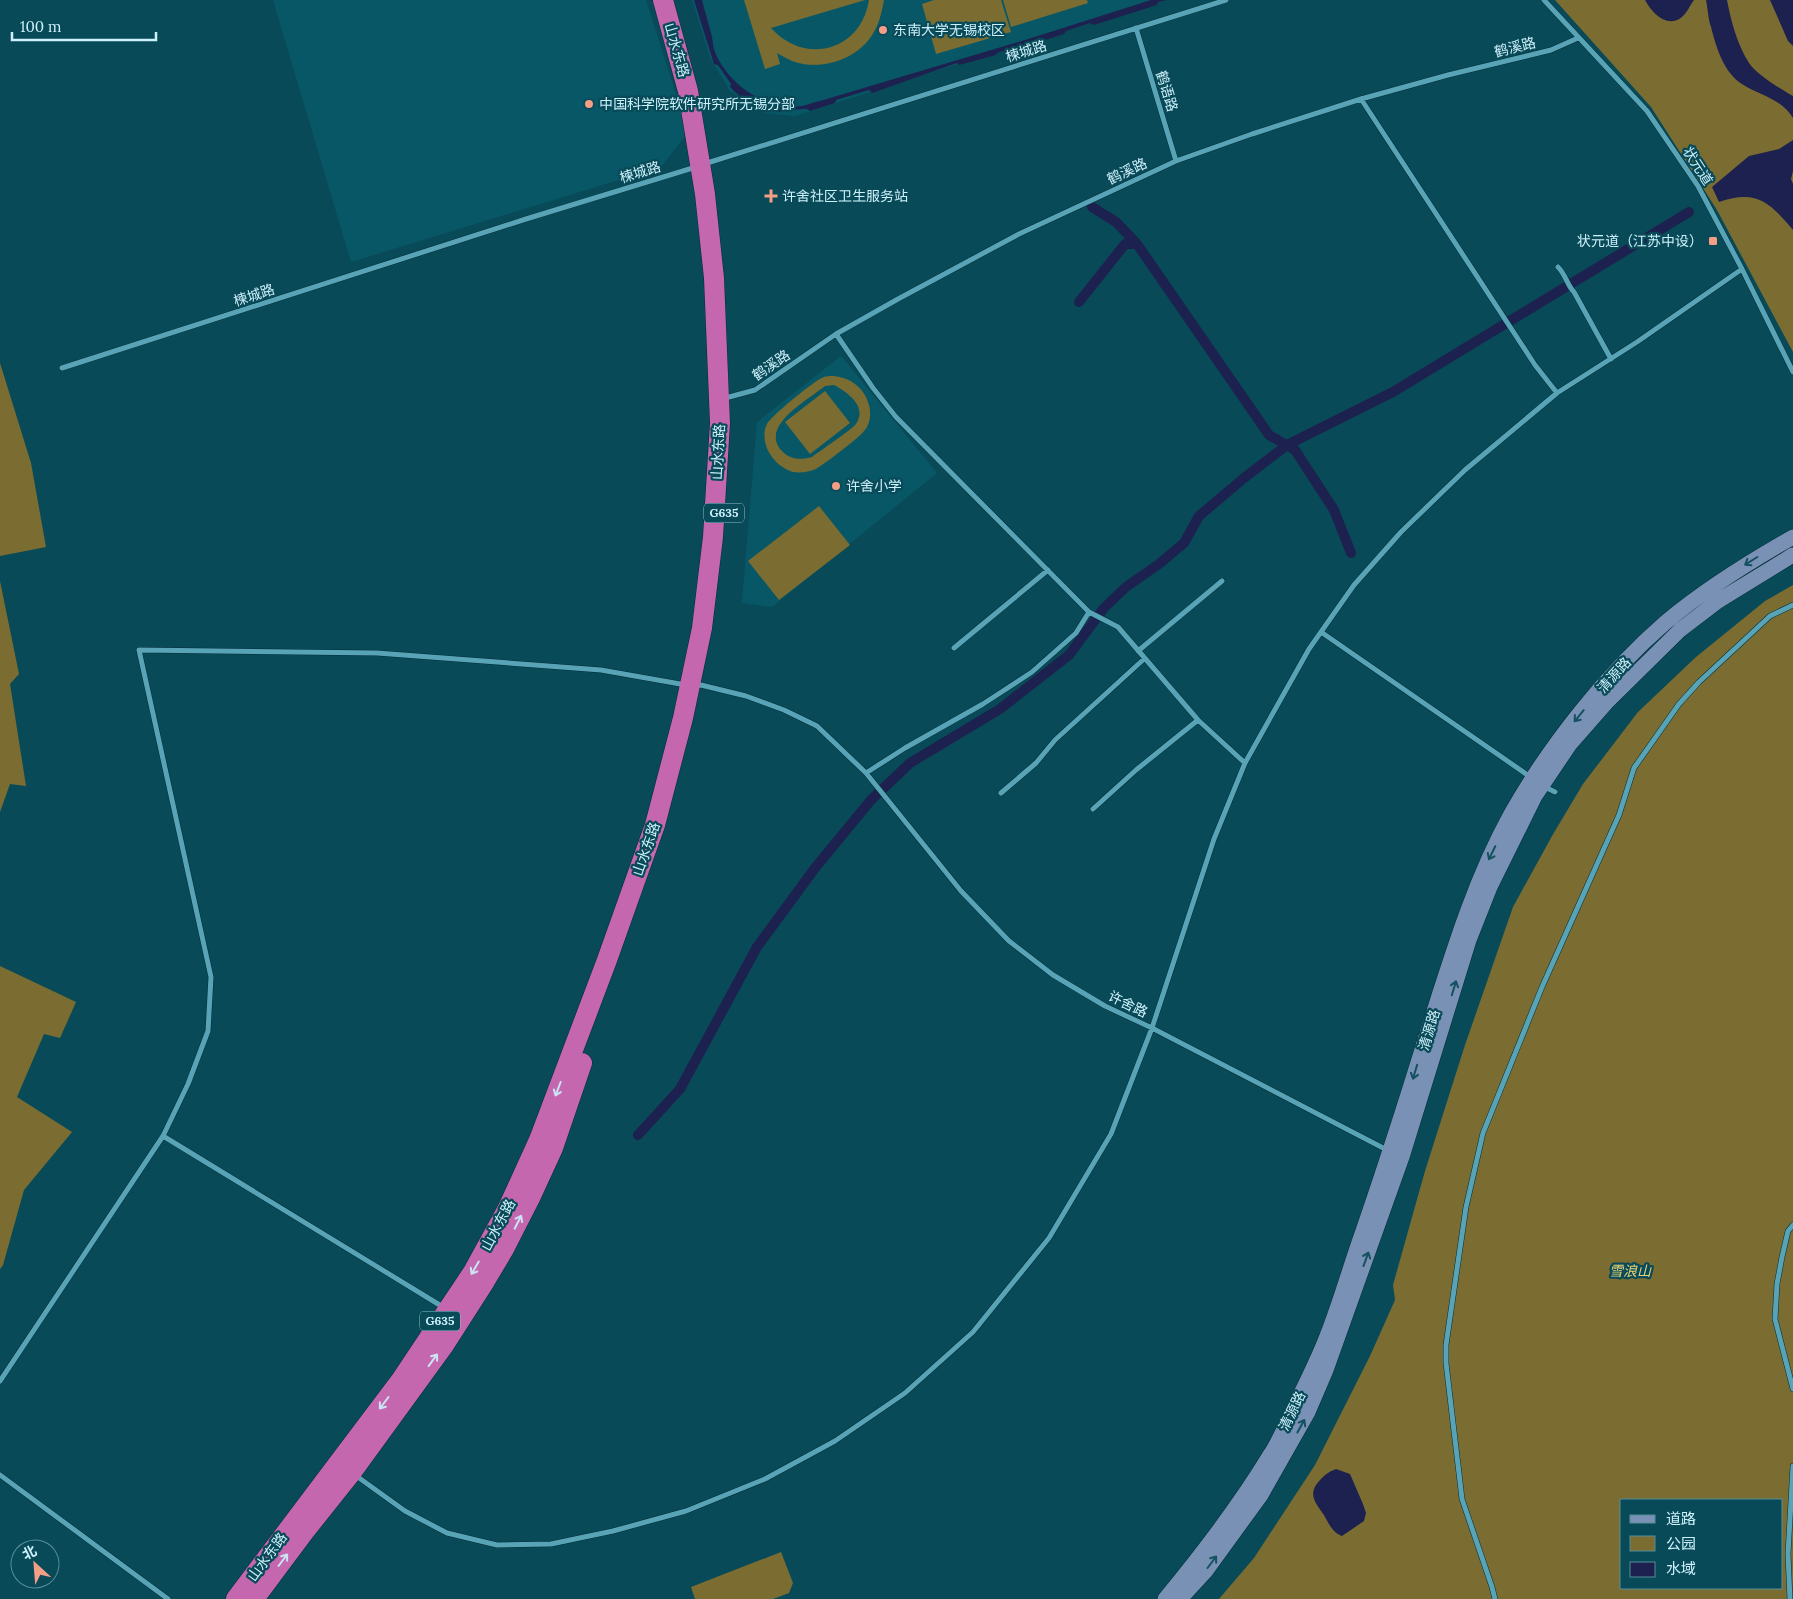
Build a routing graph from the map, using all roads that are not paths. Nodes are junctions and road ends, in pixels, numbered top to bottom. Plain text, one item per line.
1 (663, 0) edge
2 (673, 0) edge
3 (1226, 0) edge
4 (1544, 0) edge
5 (1136, 28) junction
6 (1578, 38) junction
7 (1361, 99) junction
8 (1176, 161) junction
9 (705, 164) junction
10 (1558, 268) dead end
11 (1742, 269) junction
12 (836, 334) junction
13 (1611, 359) junction
14 (62, 368) dead end
15 (1793, 372) edge
16 (1557, 393) junction
17 (724, 396) junction
18 (1793, 537) edge
19 (1793, 555) edge
20 (1048, 570) junction
21 (1222, 581) dead end
22 (1793, 605) edge
23 (1090, 612) junction
24 (1320, 632) junction
25 (954, 648) dead end
26 (1138, 651) junction
27 (1144, 659) junction
28 (696, 686) junction
29 (1198, 720) junction
30 (1245, 763) junction
31 (868, 776) junction
32 (1543, 785) junction
33 (1001, 792) dead end
34 (1093, 809) dead end
35 (1152, 1028) junction
36 (163, 1136) junction
37 (1400, 1156) junction
38 (1793, 1225) edge
39 (448, 1310) junction
40 (0, 1381) edge
41 (1793, 1389) edge
42 (1793, 1466) edge
43 (346, 1467) junction
44 (0, 1475) edge
45 (168, 1599) edge
46 (236, 1599) edge
47 (254, 1599) edge
48 (1165, 1599) edge
49 (1180, 1599) edge
50 (1494, 1599) edge
51 (1790, 1599) edge

1 - 9 highway, 山水东路 / G635
2 - 9 highway, 山水东路 / G635
3 - 5 street, 楝城路
4 - 6 street, 状元道
5 - 8 street, 鹤语路
5 - 9 street, 楝城路
6 - 7 street, 鹤溪路
6 - 11 street, 状元道
7 - 8 street, 鹤溪路
7 - 16 street
8 - 12 street, 鹤溪路
9 - 14 street, 楝城路
9 - 17 highway, 山水东路 / G635
10 - 13 street
11 - 13 street
11 - 15 street, 状元道
12 - 17 street, 鹤溪路
12 - 20 street
13 - 16 street
16 - 24 street
17 - 28 highway, 山水东路 / G635
18 -> 32 street, 清源路
19 - 32 street, 清源路
20 - 23 street
20 - 25 street
21 - 26 street
22 - 50 street
23 - 26 street
23 - 31 street
24 - 30 street
24 - 32 street
26 - 27 street
27 - 29 street
27 - 33 street
28 - 31 street, 许舍路
28 - 36 street, 许舍路
28 -> 39 highway, 山水东路 / G635
43 -> 28 highway, 山水东路 / G635
29 - 30 street
29 - 34 street
30 - 35 street
31 - 35 street, 许舍路
32 - 37 street, 清源路
35 - 37 street, 许舍路
35 - 43 street
36 - 39 street
36 - 40 street
37 - 48 street, 清源路
49 -> 37 street, 清源路
38 - 41 street
39 -> 43 highway, 山水东路 / G635
42 - 51 street
43 - 46 highway, 山水东路 / G635
47 -> 43 highway, 山水东路 / G635
44 - 45 street

